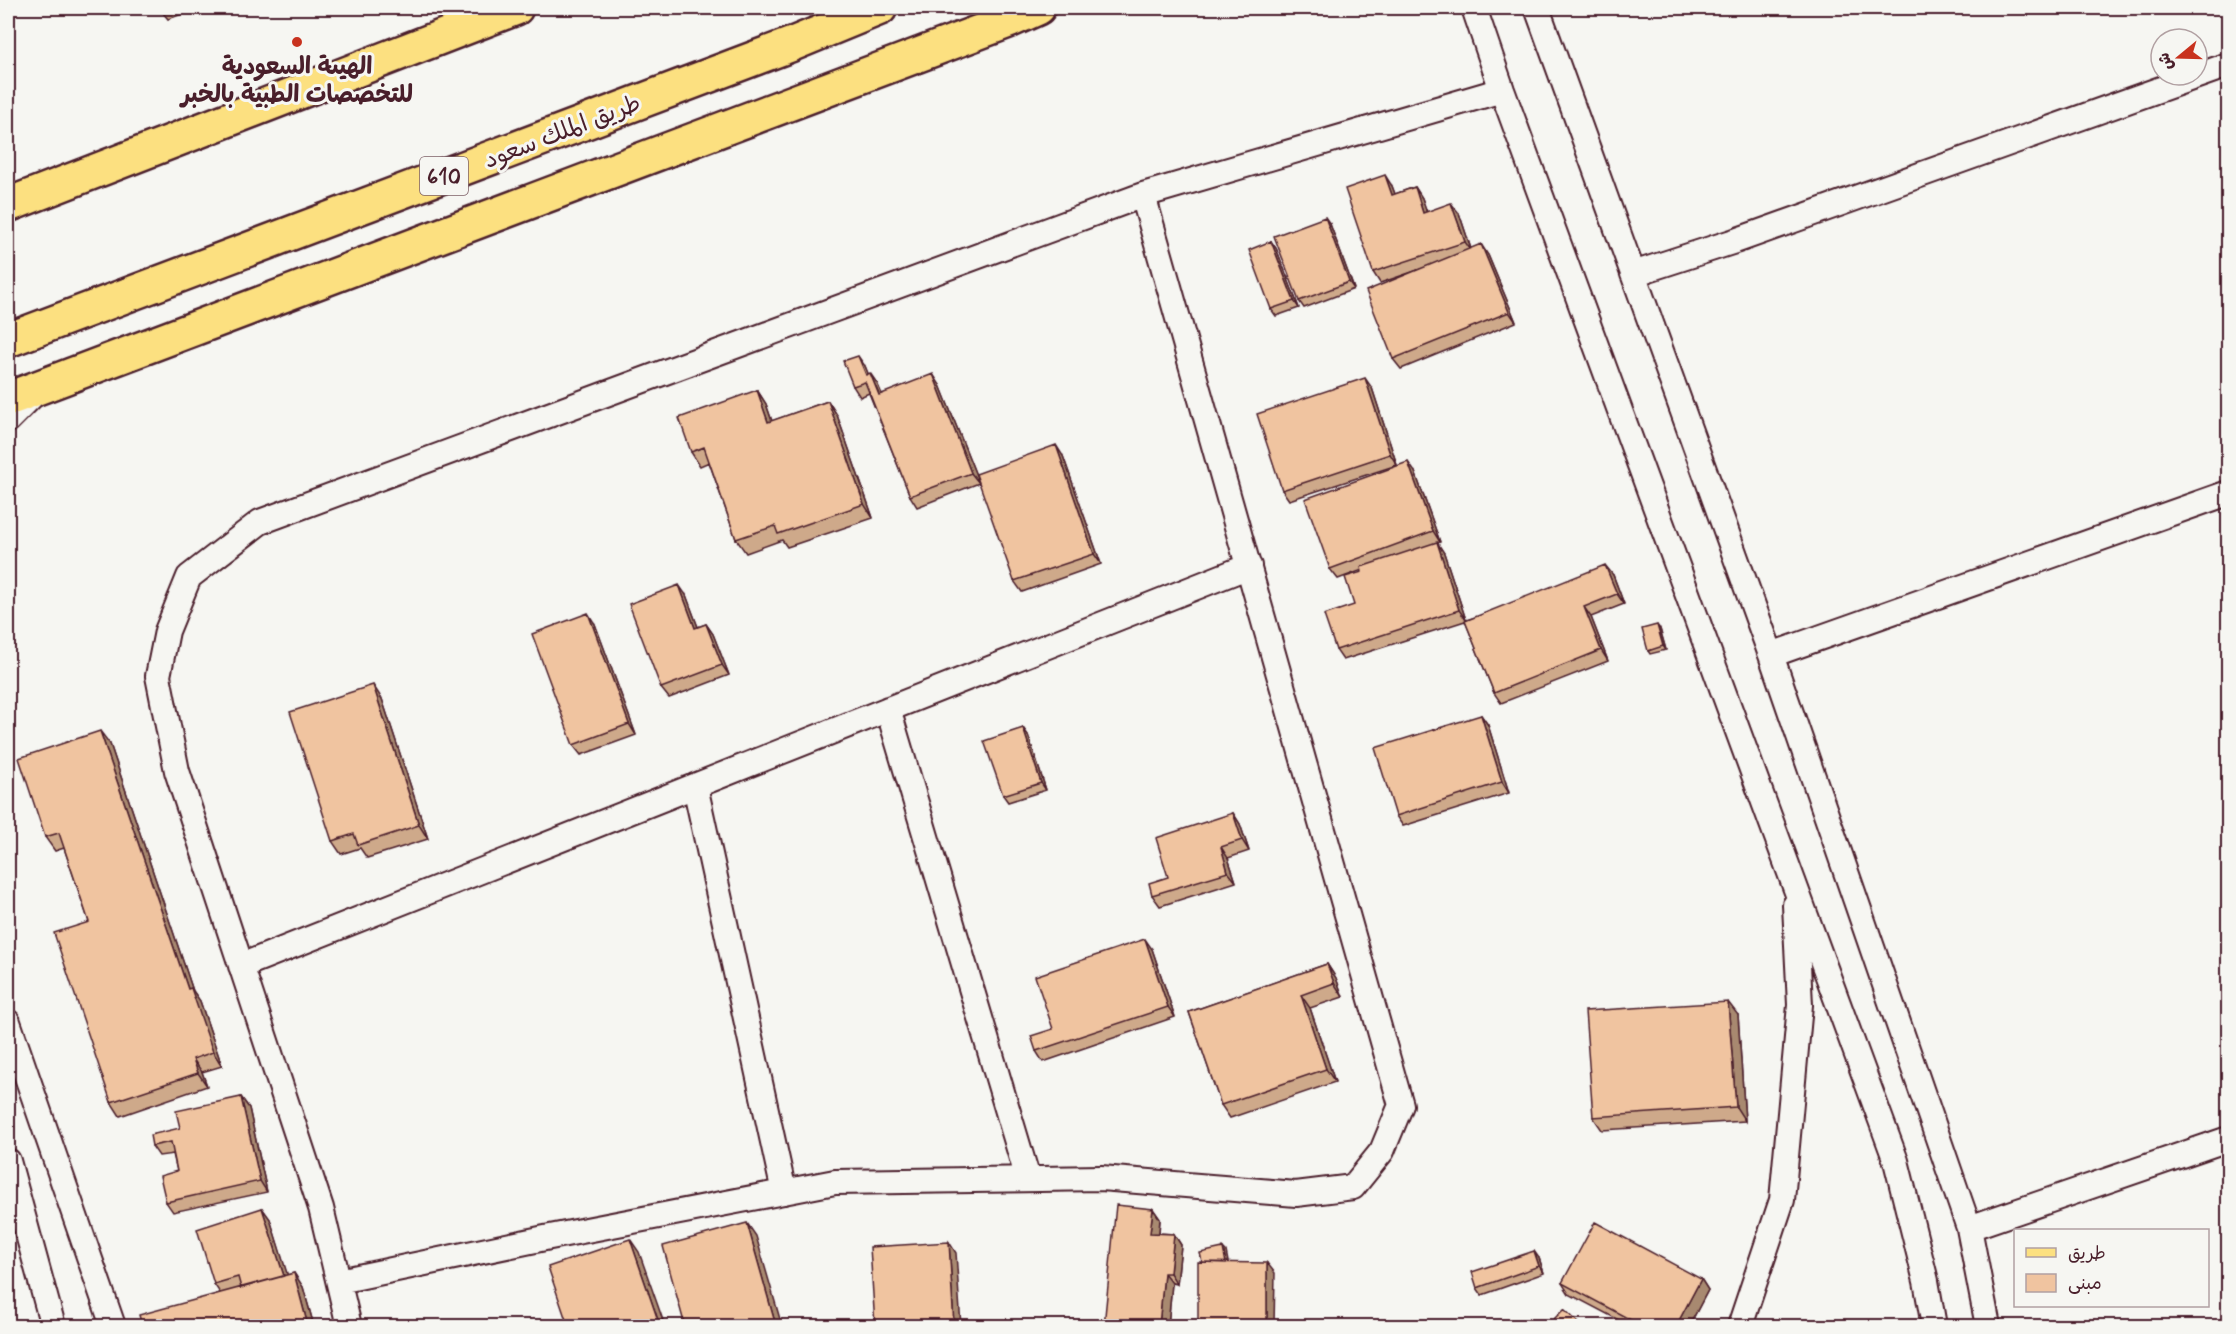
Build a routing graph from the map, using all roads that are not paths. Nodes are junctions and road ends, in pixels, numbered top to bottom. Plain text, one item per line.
1 (516, 8) edge
2 (880, 8) edge
3 (1053, 8) edge
4 (1474, 8) edge
5 (1537, 8) edge
6 (1025, 14) edge
7 (2229, 65) edge
8 (1502, 90) junction
9 (1143, 195) junction
10 (8, 205) edge
11 (1633, 274) junction
12 (8, 340) edge
13 (41, 387) junction
14 (8, 399) edge
15 (8, 420) edge
16 (2229, 493) edge
17 (1249, 566) junction
18 (1771, 655) junction
19 (888, 709) junction
20 (695, 786) junction
21 (1794, 882) junction
22 (241, 966) junction
23 (8, 1022) edge
24 (2229, 1139) edge
25 (8, 1161) edge
26 (1028, 1179) junction
27 (784, 1192) junction
28 (1969, 1228) junction
29 (339, 1281) junction
30 (53, 1326) edge
31 (113, 1326) edge
32 (349, 1326) edge
33 (1740, 1326) edge
34 (1934, 1326) edge
35 (1989, 1326) edge

1 - 10 main road
2 - 12 main road, طريق الملك سعود / 610
3 - 6 street
4 - 8 street
5 - 11 street
6 - 13 main road
7 - 11 street
8 - 9 street
8 - 21 street
9 - 17 street
9 - 22 street
11 - 18 street
13 - 14 main road
13 - 15 street
16 - 18 street
17 - 19 street
17 - 26 street
18 - 28 street
19 - 20 street
19 - 26 street
20 - 22 street
20 - 27 street
21 - 33 street
21 - 34 street
22 - 29 street
23 - 31 street
24 - 28 street
25 - 30 street
26 - 27 street
27 - 29 street
28 - 35 street
29 - 32 street

